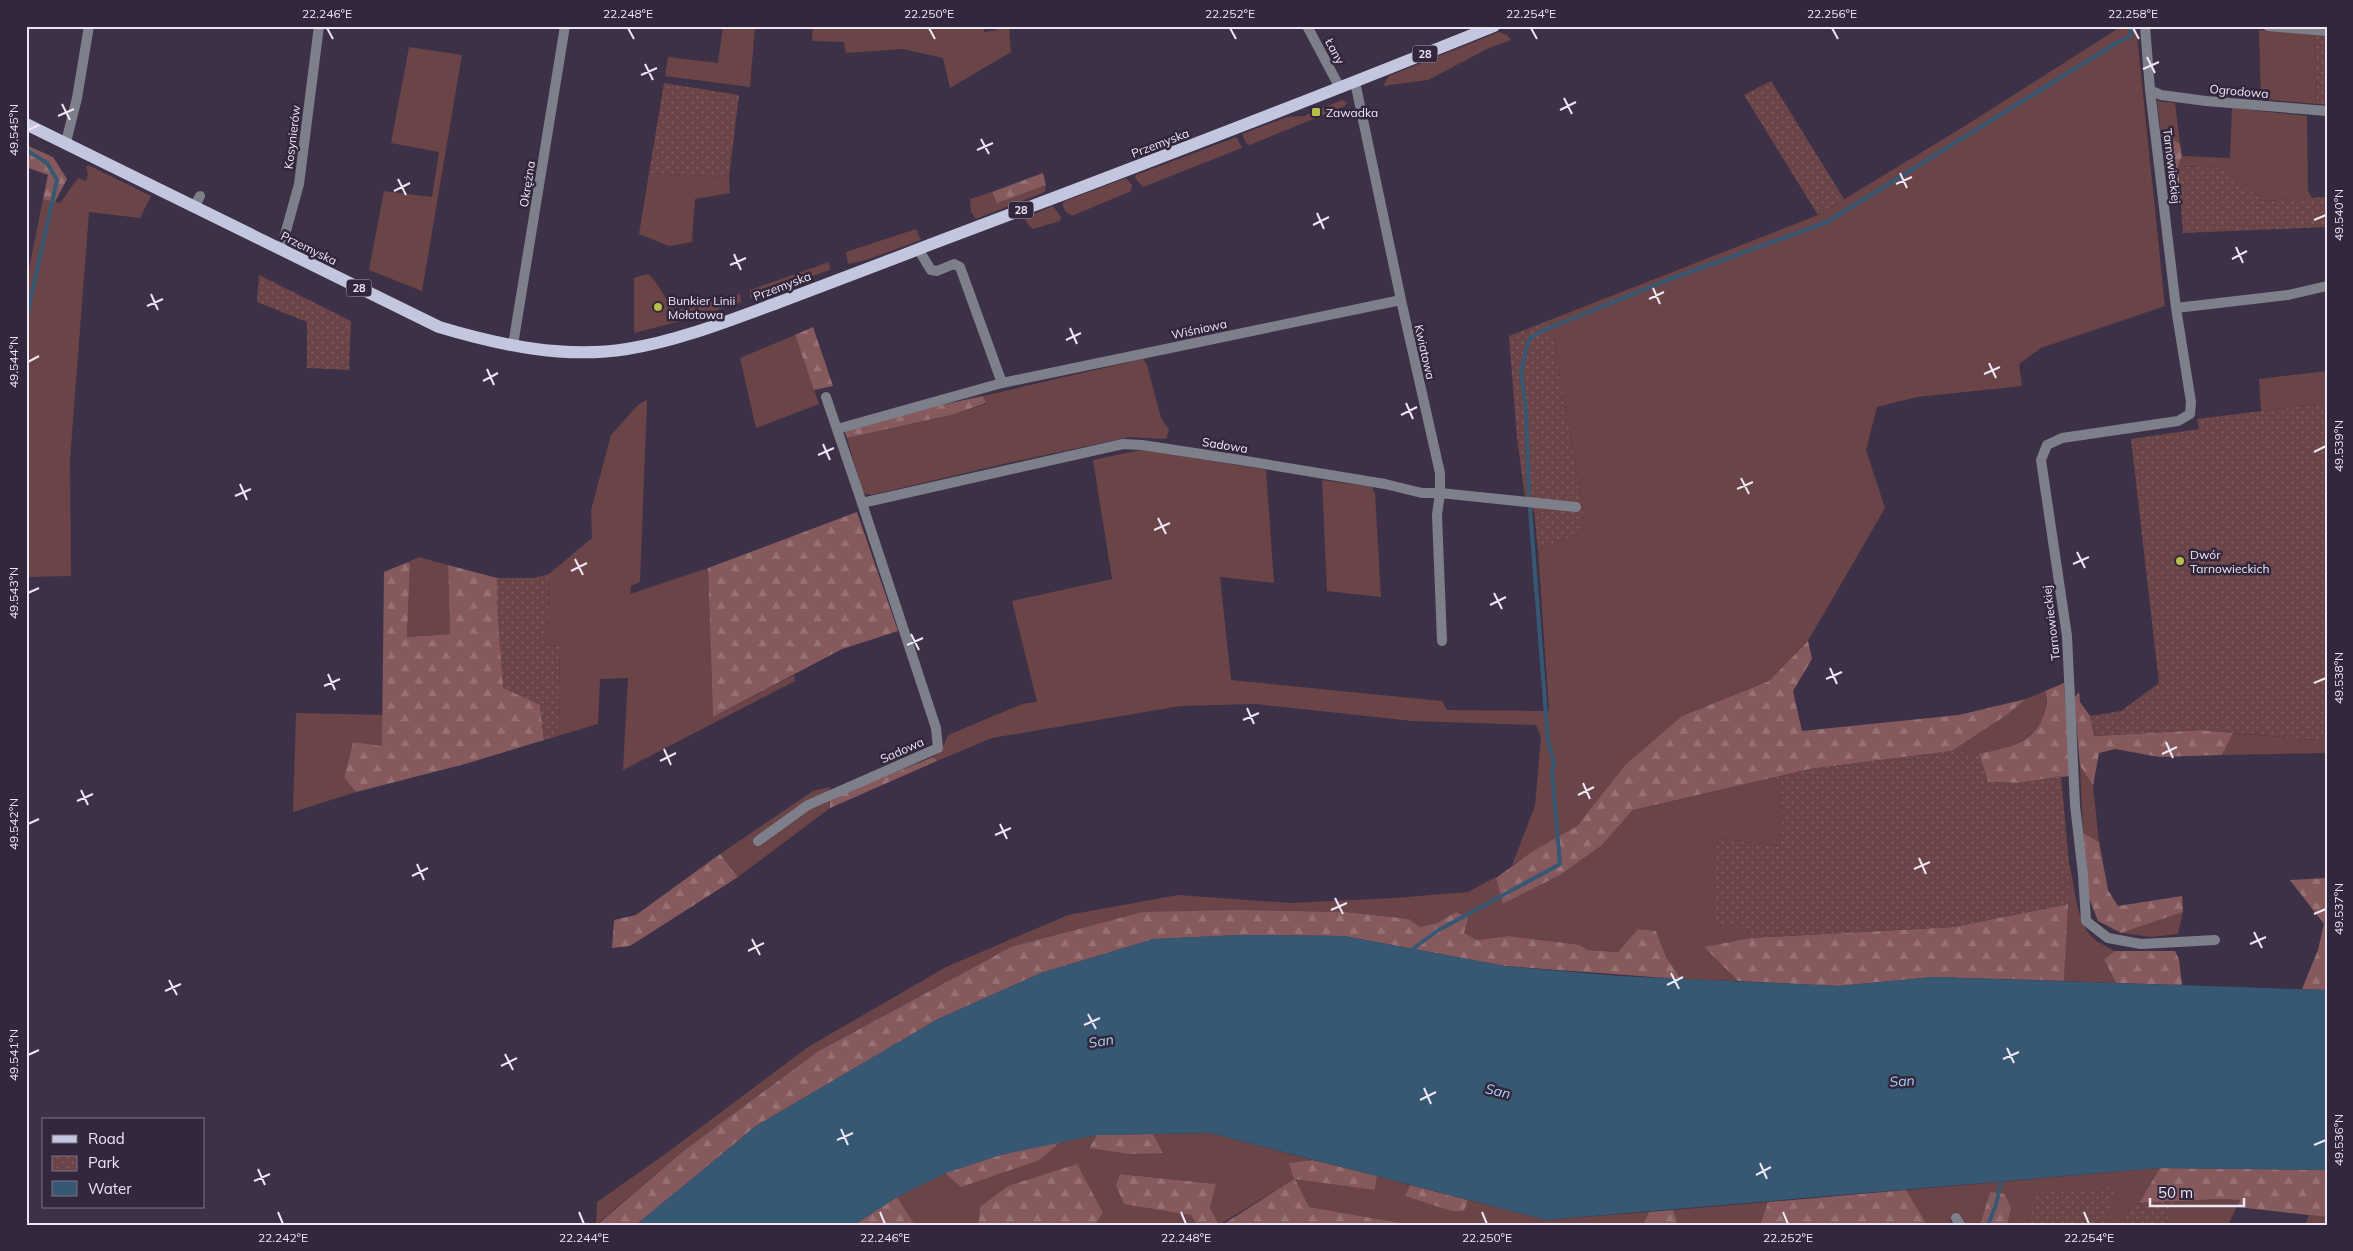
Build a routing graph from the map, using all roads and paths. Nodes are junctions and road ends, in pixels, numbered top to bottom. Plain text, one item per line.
1 (89, 26) edge
2 (319, 26) edge
3 (565, 26) edge
4 (1308, 26) edge
5 (1494, 26) edge
6 (2145, 26) edge
7 (2268, 26) edge
8 (2327, 31) edge
9 (1355, 82) junction
10 (1340, 88) junction
11 (2150, 90) junction
12 (2327, 112) edge
13 (26, 124) edge
14 (66, 142) junction
15 (281, 249) junction
16 (918, 249) junction
17 (2327, 286) edge
18 (1401, 300) junction
19 (2176, 308) junction
20 (513, 345) junction
21 (1002, 383) junction
22 (826, 397) dead end
23 (837, 429) junction
24 (1440, 493) junction
25 (862, 503) junction
26 (1576, 507) dead end
27 (1442, 641) dead end
28 (758, 841) dead end
29 (2215, 940) dead end

1 - 14 street
2 - 15 street, Kosynierów
3 - 20 street, Okrężna
4 - 10 street, Łany
5 - 9 main road, Przemyska / 28
6 - 11 street, Tarnowieckiej
7 - 8 street
9 - 10 main road, Przemyska / 28
9 - 18 street, Kwiatowa
10 - 16 main road, Przemyska / 28
11 - 12 street, Ogrodowa
11 - 19 street, Tarnowieckiej
13 - 14 main road, Przemyska / 28
14 - 15 main road, Przemyska / 28
15 - 20 main road, Przemyska / 28
16 - 20 main road, Przemyska / 28
16 - 21 street
17 - 19 street
18 - 21 street, Wiśniowa
18 - 24 street, Kwiatowa
19 - 29 street, Tarnowieckiej
21 - 23 street, Wiśniowa
22 - 23 street, Sadowa
23 - 25 street, Sadowa
24 - 25 street, Sadowa
24 - 26 street
24 - 27 street
25 - 28 street, Sadowa

